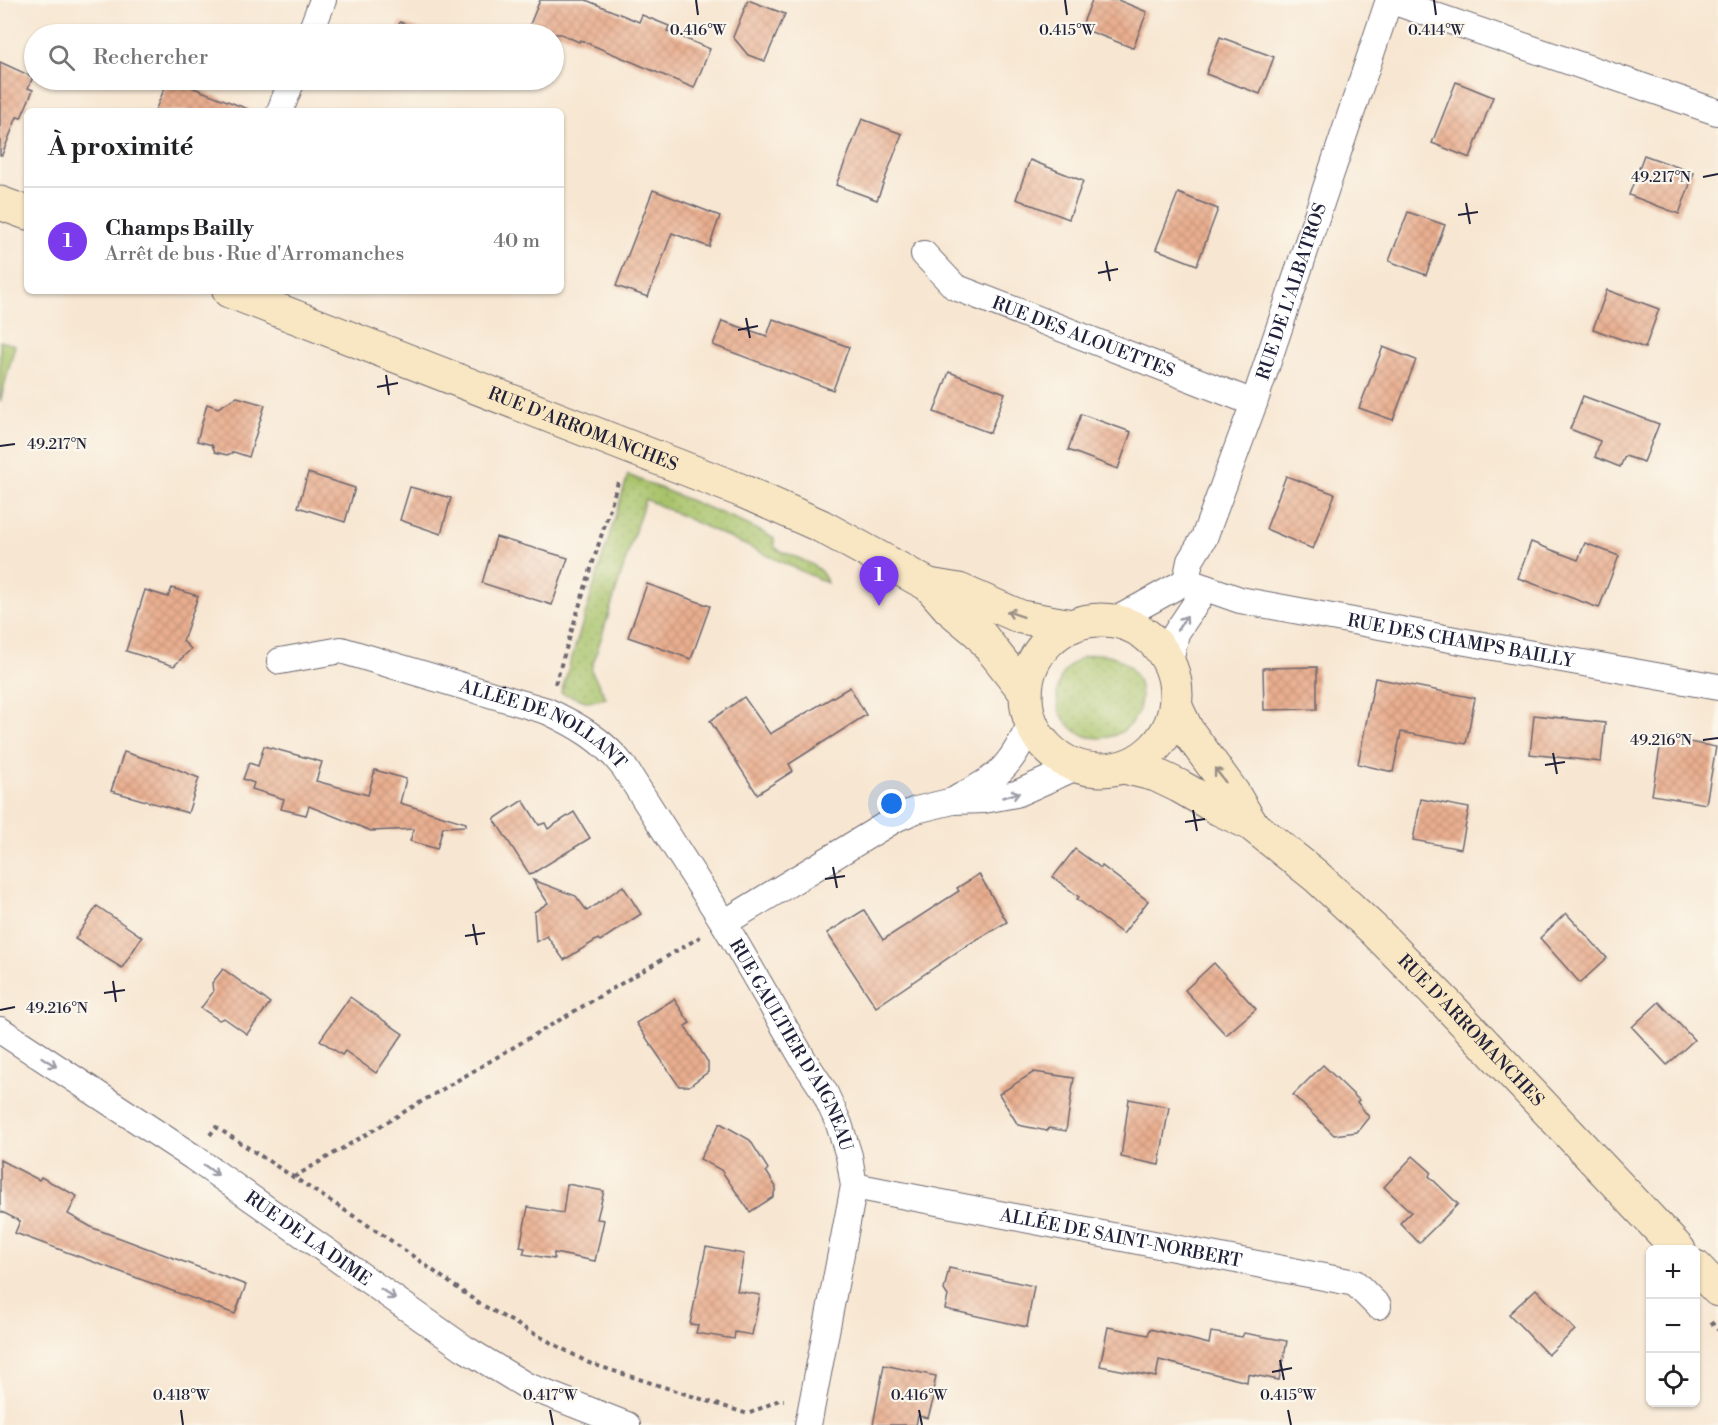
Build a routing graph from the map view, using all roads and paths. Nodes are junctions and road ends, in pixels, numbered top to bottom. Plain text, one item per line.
1 (323, 0) edge
2 (1389, 0) edge
3 (314, 24) edge
4 (288, 90) edge
5 (281, 108) edge
6 (1717, 112) edge
7 (0, 203) edge
8 (24, 212) edge
9 (924, 254) dead end
10 (237, 294) edge
11 (1254, 403) junction
12 (622, 470) dead end
13 (929, 585) junction
14 (1196, 585) junction
15 (1114, 621) junction
16 (1072, 626) junction
17 (280, 661) dead end
18 (1170, 663) junction
19 (1718, 687) edge
20 (1176, 707) junction
21 (1028, 708) junction
22 (547, 711) junction
23 (1076, 767) junction
24 (1124, 768) junction
25 (953, 801) junction
26 (1251, 824) junction
27 (724, 923) junction
28 (0, 1030) edge
29 (193, 1157) junction
30 (294, 1177) junction
31 (854, 1186) junction
32 (1674, 1245) edge
33 (1700, 1272) edge
34 (1718, 1290) edge
35 (1378, 1306) dead end
36 (811, 1415) edge
37 (627, 1425) edge

1 - 3 street
2 - 6 street
2 - 11 street, RUE DE L'ALBATROS
4 - 5 street
7 - 8 main road
9 - 11 street, RUE DES ALOUETTES
10 - 13 main road, RUE D'ARROMANCHES
11 - 14 street, RUE DE L'ALBATROS
12 - 22 path
16 -> 13 main road, RUE D'ARROMANCHES
13 - 21 main road, RUE D'ARROMANCHES
14 - 15 street
18 -> 14 street
14 - 19 street, RUE DES CHAMPS BAILLY
15 - 16 main road
15 - 18 main road
16 - 21 main road
17 - 22 street, ALLÉE DE NOLLANT
18 - 20 main road
20 - 24 main road
26 -> 20 main road, RUE D'ARROMANCHES
21 - 23 main road
21 - 25 street, RUE GAULTIER D'AIGNEAU
22 - 27 street, ALLÉE DE NOLLANT
23 - 24 main road
25 -> 23 street, RUE GAULTIER D'AIGNEAU
24 - 26 main road, RUE D'ARROMANCHES
25 - 27 street, RUE GAULTIER D'AIGNEAU
26 - 32 main road, RUE D'ARROMANCHES
27 - 30 path
27 - 31 street, RUE GAULTIER D'AIGNEAU
28 -> 29 street, RUE DE LA DIME
29 - 30 path
29 -> 37 street, RUE DE LA DIME
30 - 36 path
31 - 35 street, ALLÉE DE SAINT-NORBERT
31 - 36 street, RUE GAULTIER D'AIGNEAU
33 - 34 main road

